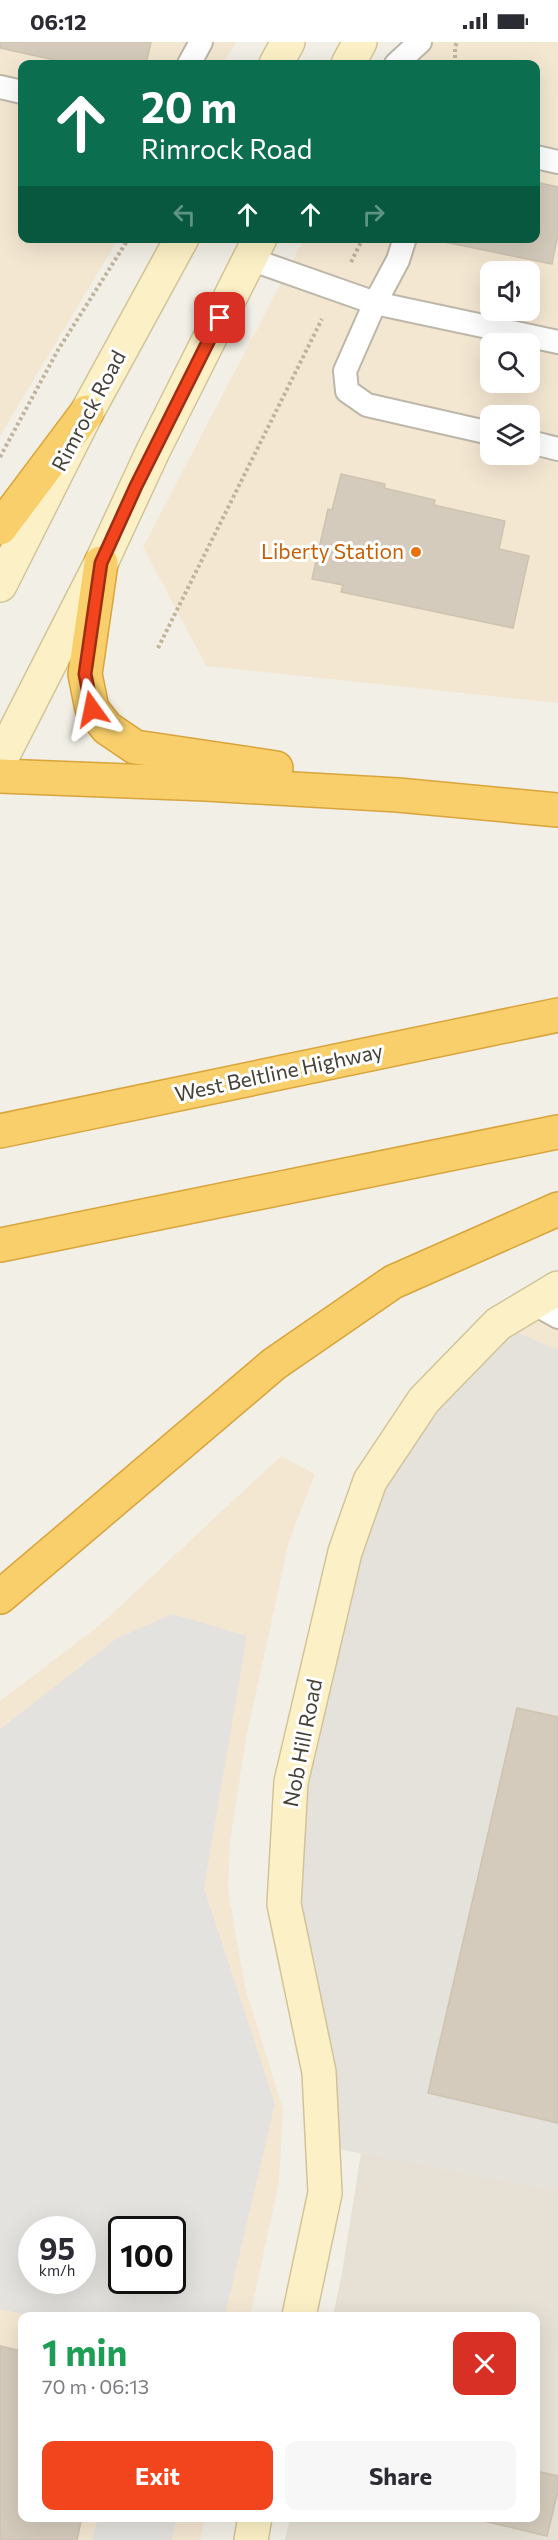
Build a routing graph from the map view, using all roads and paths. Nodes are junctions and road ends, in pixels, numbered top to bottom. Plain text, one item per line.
1 (201, 42) edge
2 (288, 42) edge
3 (360, 42) edge
4 (420, 42) edge
5 (457, 42) edge
6 (191, 60) edge
7 (278, 60) edge
8 (350, 60) edge
9 (400, 60) edge
10 (455, 60) edge
11 (0, 87) edge
12 (18, 91) edge
13 (540, 158) edge
14 (558, 162) edge
15 (126, 243) edge
16 (179, 243) edge
17 (360, 243) edge
18 (403, 243) edge
19 (255, 249) edge
20 (336, 291) junction
21 (375, 303) junction
22 (558, 342) edge
23 (87, 412) junction
24 (480, 431) edge
25 (540, 444) edge
26 (558, 449) edge
27 (0, 457) edge
28 (0, 528) edge
29 (101, 563) junction
30 (0, 585) edge
31 (158, 648) dead end
32 (0, 760) edge
33 (0, 776) edge
34 (398, 795) junction
35 (558, 810) edge
36 (558, 1015) edge
37 (0, 1131) edge
38 (558, 1132) edge
39 (558, 1209) edge
40 (0, 1245) edge
41 (550, 1303) edge
42 (0, 1597) edge
43 (300, 2312) edge
44 (254, 2522) edge
45 (250, 2540) edge

1 - 6 lane
2 - 7 street
3 - 8 street
4 - 9 lane
5 - 10 path
11 - 12 lane
13 - 14 lane
15 - 27 path
16 - 23 street, Rimrock Road
17 - 20 path
18 - 21 lane
19 - 20 lane
19 - 29 street
20 - 21 lane
20 - 31 path
21 - 22 lane
21 - 24 lane
23 - 28 highway
23 - 30 street, Rimrock Road
25 - 26 lane
29 - 32 street
29 - 34 highway
33 - 34 highway
34 - 35 highway
36 - 37 highway, West Beltline Highway
38 - 40 highway
39 - 42 highway
41 - 43 street, Nob Hill Road
44 - 45 street

